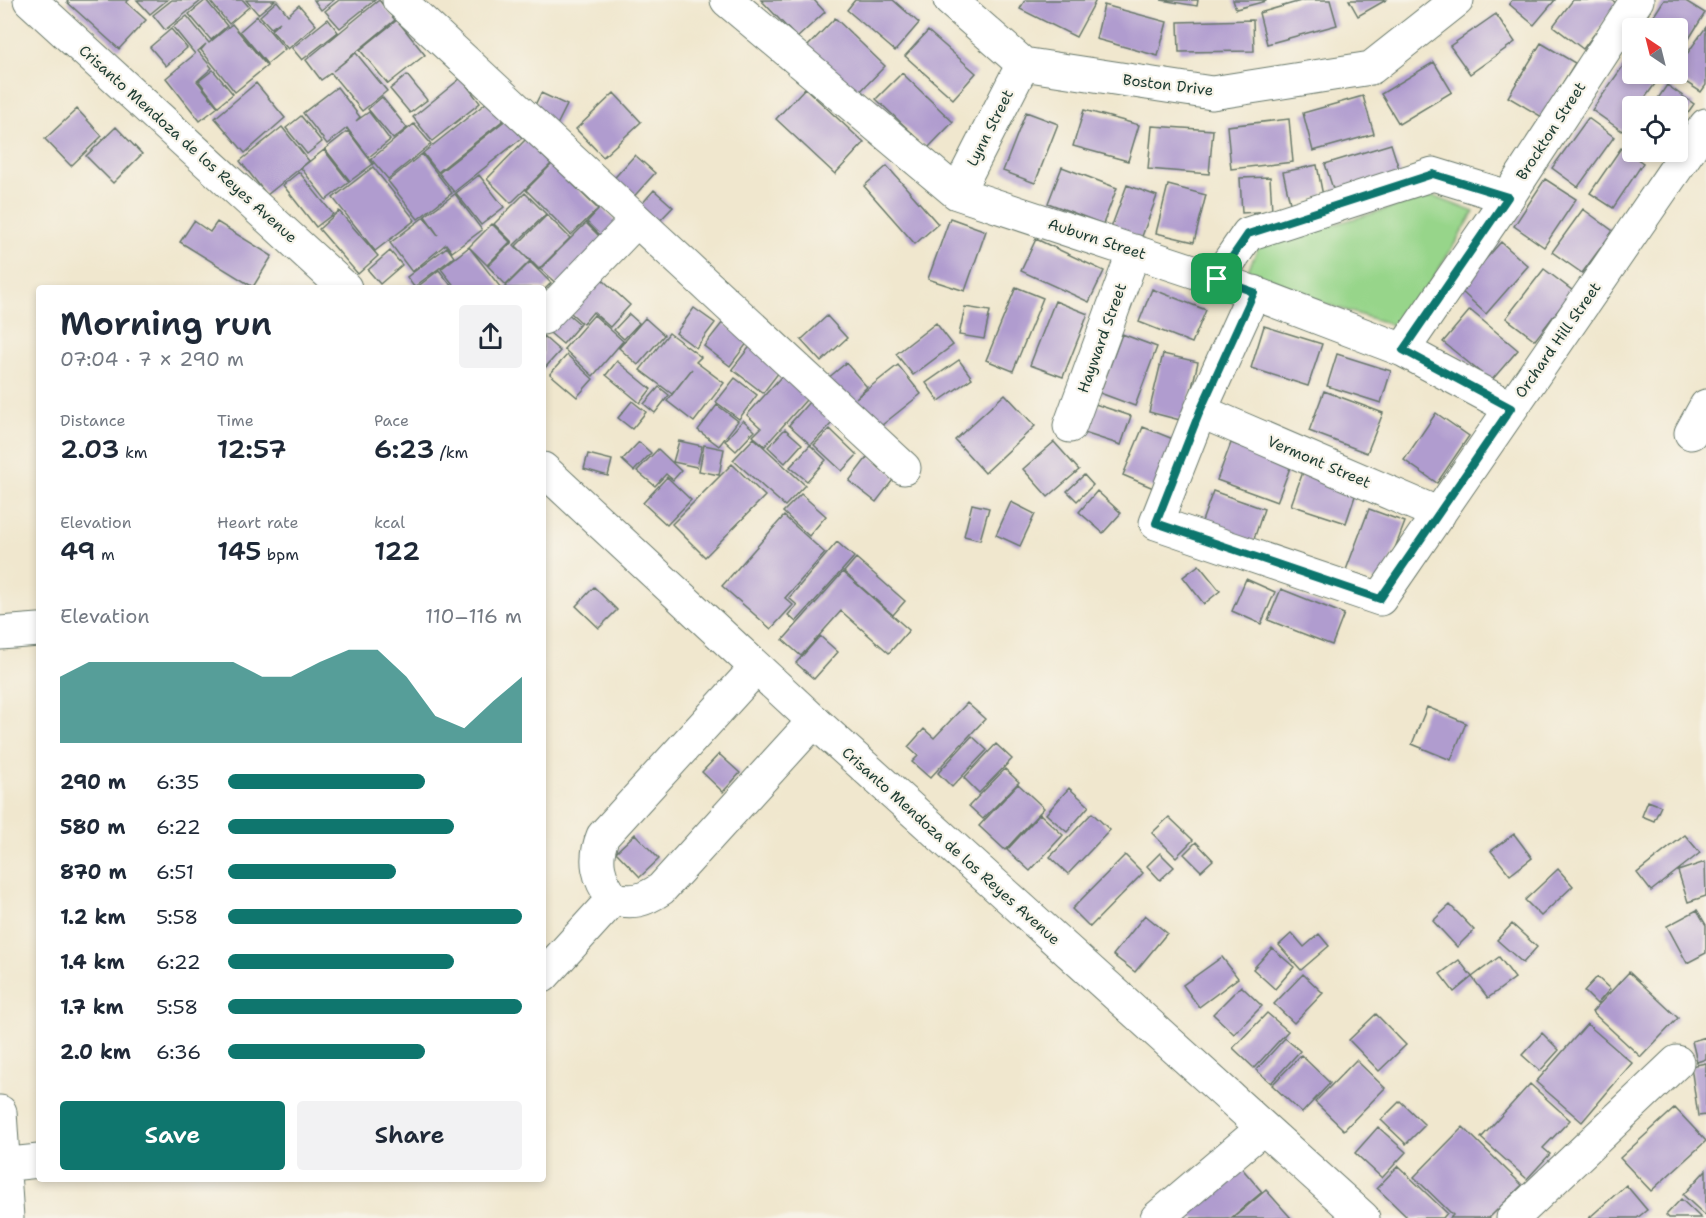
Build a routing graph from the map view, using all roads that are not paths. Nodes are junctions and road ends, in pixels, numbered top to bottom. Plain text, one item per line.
1 (30, 0) edge
2 (399, 0) edge
3 (727, 0) edge
4 (950, 0) edge
5 (1457, 0) edge
6 (1637, 0) edge
7 (1023, 64) junction
8 (1706, 125) edge
9 (957, 193) junction
10 (1508, 197) junction
11 (636, 222) junction
12 (1134, 251) junction
13 (1217, 279) junction
14 (342, 285) edge
15 (1254, 292) junction
16 (546, 315) edge
17 (1403, 350) junction
18 (1511, 408) junction
19 (1200, 411) junction
20 (1070, 426) dead end
21 (904, 468) dead end
22 (546, 472) edge
23 (1438, 514) junction
24 (36, 630) edge
25 (0, 633) edge
26 (756, 668) junction
27 (814, 721) junction
28 (614, 899) junction
29 (546, 973) edge
30 (1677, 1062) dead end
31 (0, 1112) edge
32 (1263, 1128) junction
33 (36, 1161) edge
34 (2, 1164) edge
35 (7, 1218) edge
36 (1157, 1218) edge
37 (1364, 1218) edge
38 (1513, 1218) edge

1 - 14 street, Crisanto Mendoza de los Reyes Avenue
2 - 11 street
3 - 9 street, Auburn Street
4 - 7 street
5 - 7 street, Boston Drive
6 - 10 street, Brockton Street
7 - 9 street, Lynn Street
8 - 18 street, Orchard Hill Street
9 - 12 street, Auburn Street
10 - 13 street
10 - 17 street, Brockton Street
11 - 16 street
11 - 21 street
12 - 13 street, Auburn Street
12 - 20 street, Hayward Street
13 - 15 street, Auburn Street
15 - 17 street, Auburn Street
15 - 19 street, Orchard Hill Street
17 - 18 street, Auburn Street
18 - 23 street, Orchard Hill Street
19 - 23 street, Vermont Street
19 - 23 street, Orchard Hill Street
22 - 26 street, Crisanto Mendoza de los Reyes Avenue
24 - 25 street
26 - 27 street, Crisanto Mendoza de los Reyes Avenue
26 - 28 street
27 - 28 street
27 - 32 street, Crisanto Mendoza de los Reyes Avenue
28 - 29 street
30 - 38 street
31 - 34 street
32 - 36 street
32 - 37 street, Crisanto Mendoza de los Reyes Avenue
33 - 34 street
34 - 35 street

